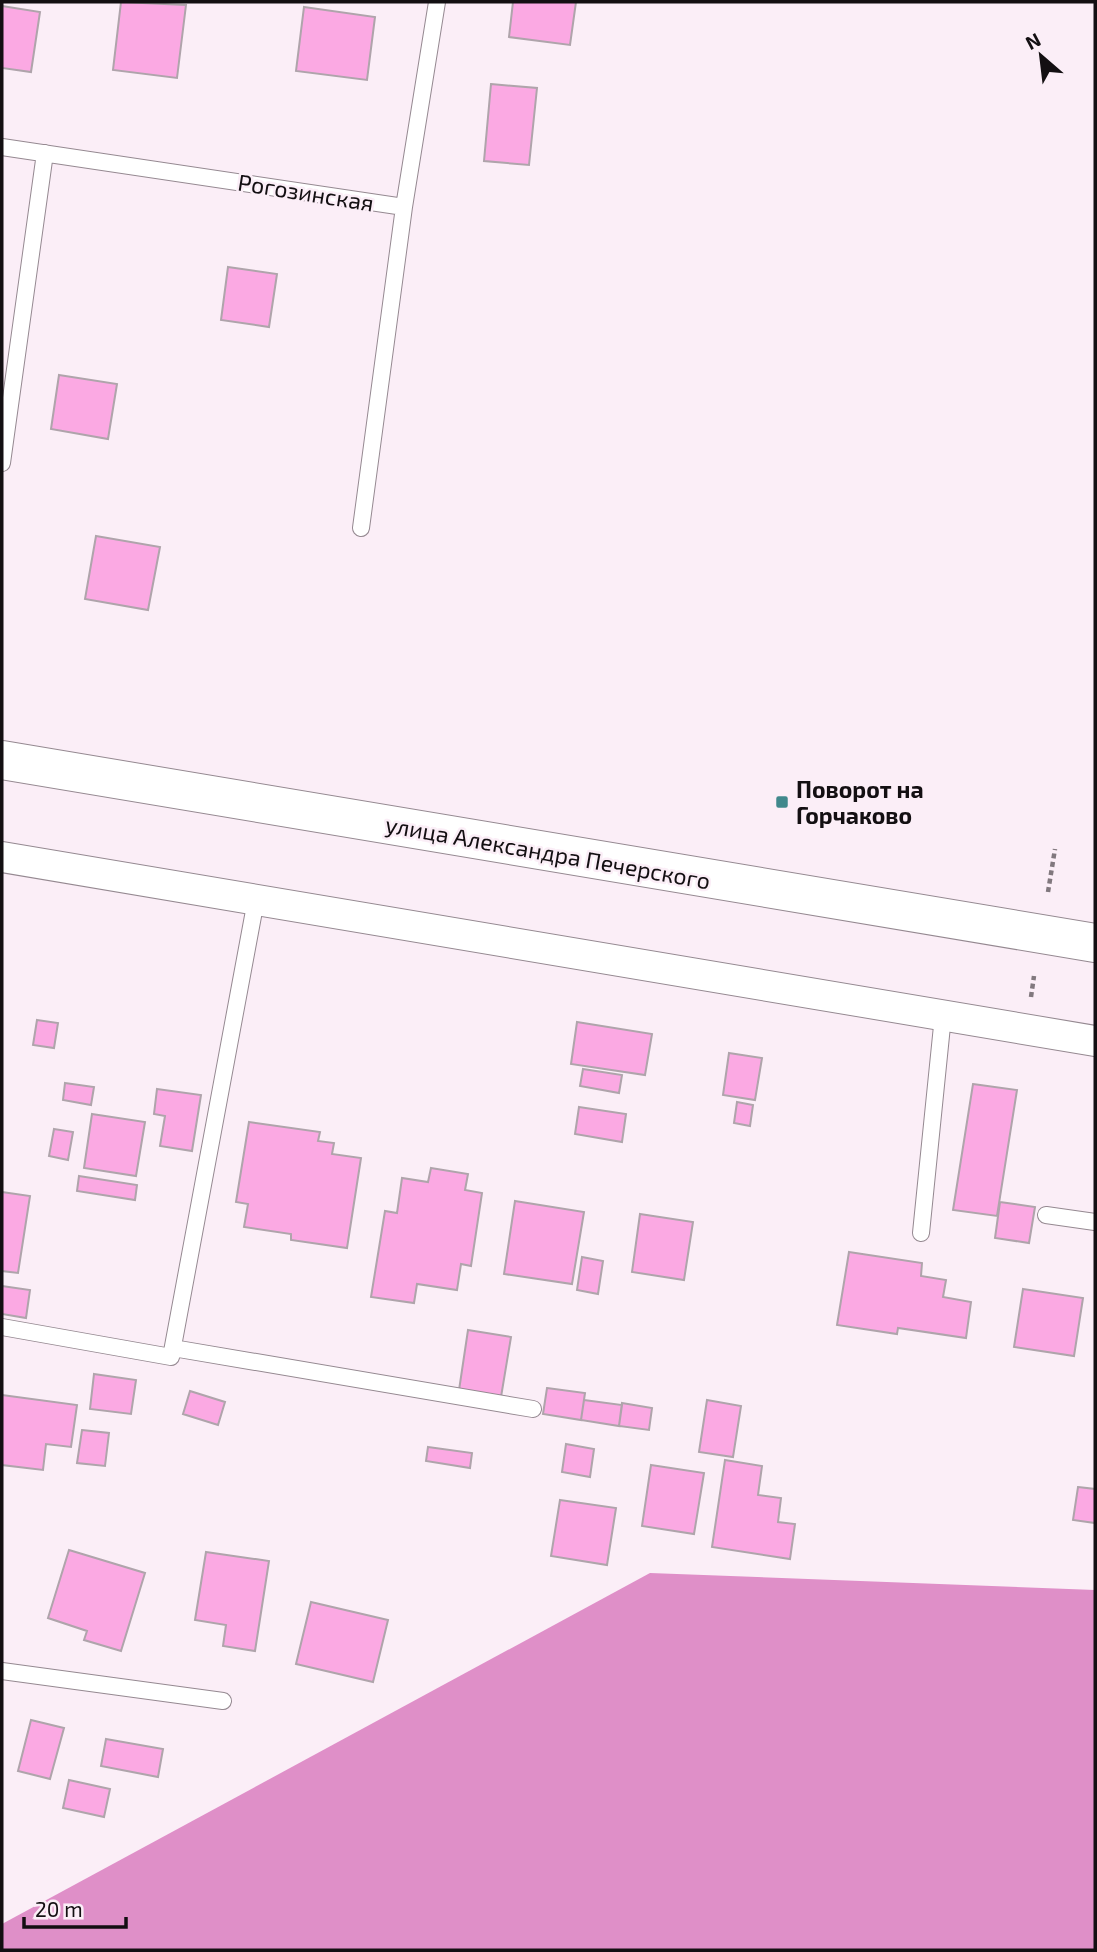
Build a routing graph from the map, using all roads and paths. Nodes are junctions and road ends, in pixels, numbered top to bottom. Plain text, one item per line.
1 (437, 2) edge
2 (2, 147) edge
3 (45, 153) junction
4 (404, 207) junction
5 (2, 463) edge
6 (361, 528) dead end
7 (2, 760) edge
8 (1055, 849) dead end
9 (2, 857) edge
10 (1048, 892) dead end
11 (256, 900) junction
12 (1095, 943) edge
13 (1034, 976) dead end
14 (1031, 1000) dead end
15 (943, 1016) junction
16 (1095, 1041) edge
17 (1046, 1215) dead end
18 (1095, 1222) edge
19 (921, 1233) dead end
20 (2, 1327) edge
21 (173, 1348) junction
22 (533, 1409) dead end
23 (2, 1671) edge
24 (223, 1701) dead end

1 - 4 lane, Рогозинская
2 - 3 lane, Рогозинская
3 - 4 lane, Рогозинская
3 - 5 lane
4 - 6 lane
7 - 12 main road, улица Александра Печерского
8 - 10 path
9 - 11 street
11 - 15 street
11 - 21 lane
13 - 14 path
15 - 16 street
15 - 19 lane
17 - 18 lane
20 - 21 lane
21 - 22 lane
23 - 24 lane

